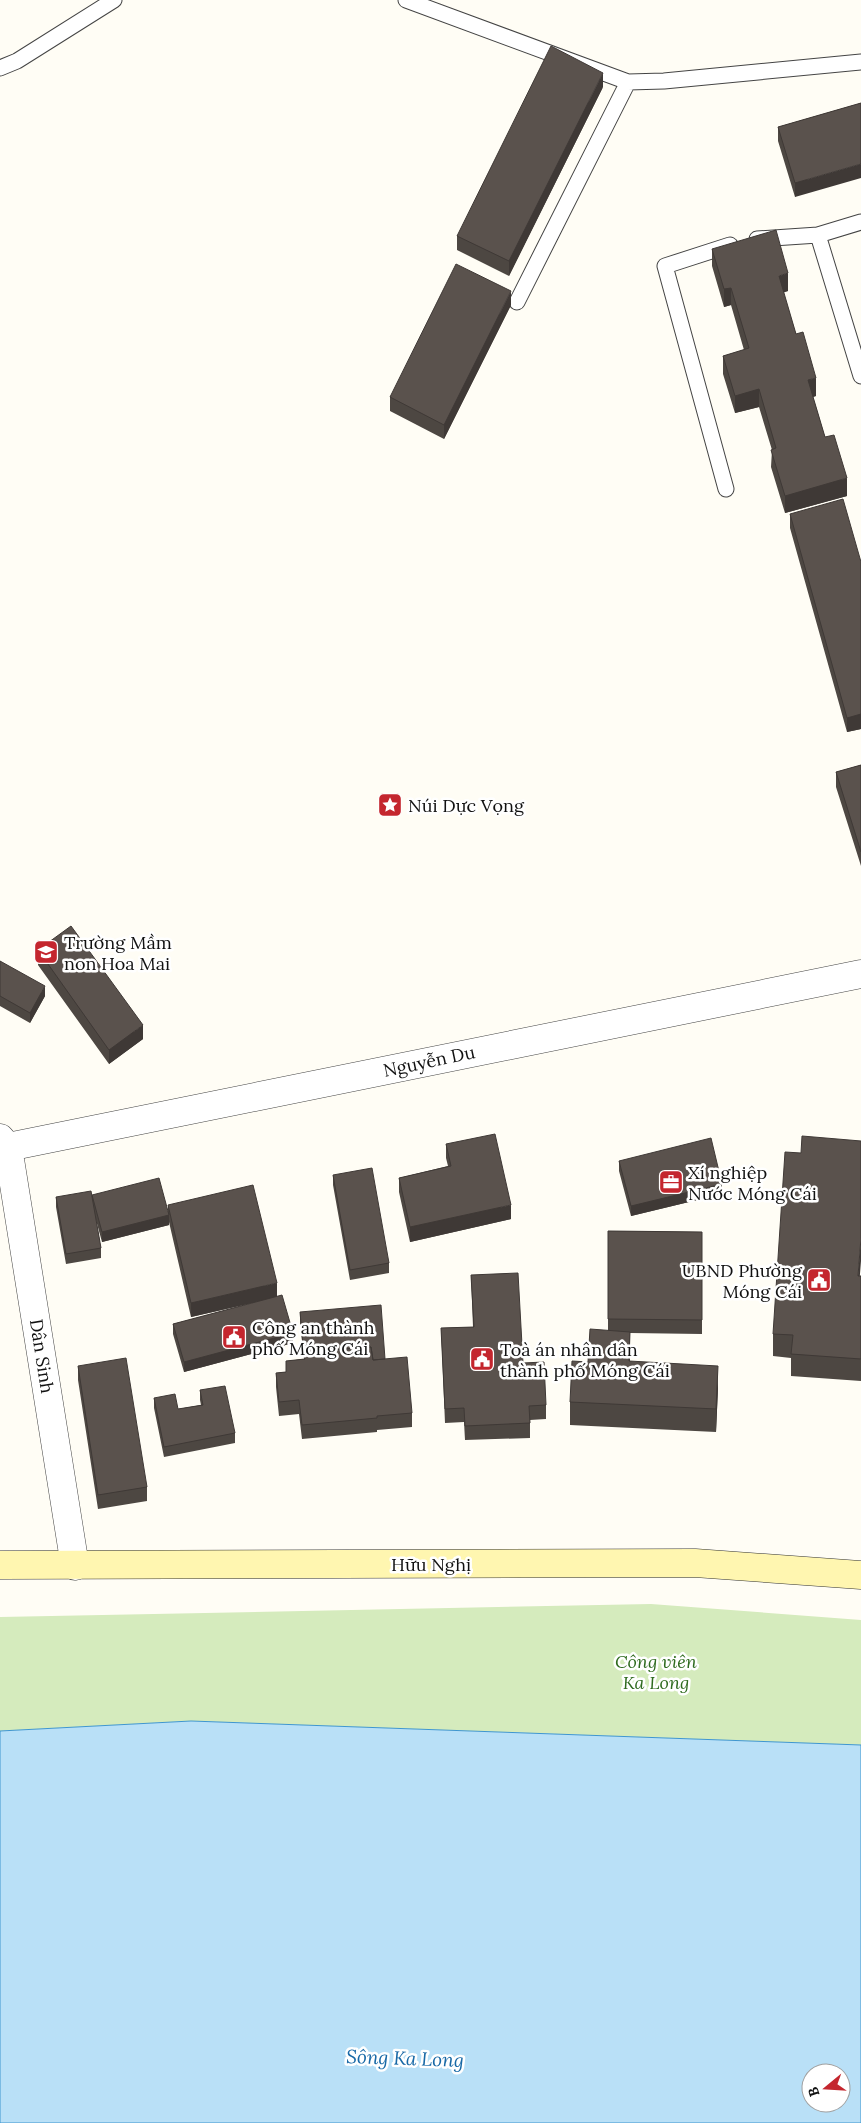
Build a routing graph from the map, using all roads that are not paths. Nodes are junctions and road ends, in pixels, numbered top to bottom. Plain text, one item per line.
1 (114, 0) edge
2 (406, 0) edge
3 (861, 62) edge
4 (0, 68) edge
5 (628, 82) junction
6 (861, 222) edge
7 (818, 235) junction
8 (517, 302) dead end
9 (861, 376) edge
10 (726, 489) dead end
11 (861, 974) edge
12 (4, 1142) edge
13 (0, 1565) edge
14 (76, 1566) junction
15 (861, 1576) edge

1 - 4 lane
2 - 5 lane
3 - 5 lane
5 - 8 lane
6 - 7 lane
7 - 9 lane
7 - 10 lane
11 - 12 street, Nguyễn Du
12 - 14 street, Dân Sinh
13 - 14 street, Hữu Nghị
14 - 15 street, Hữu Nghị

